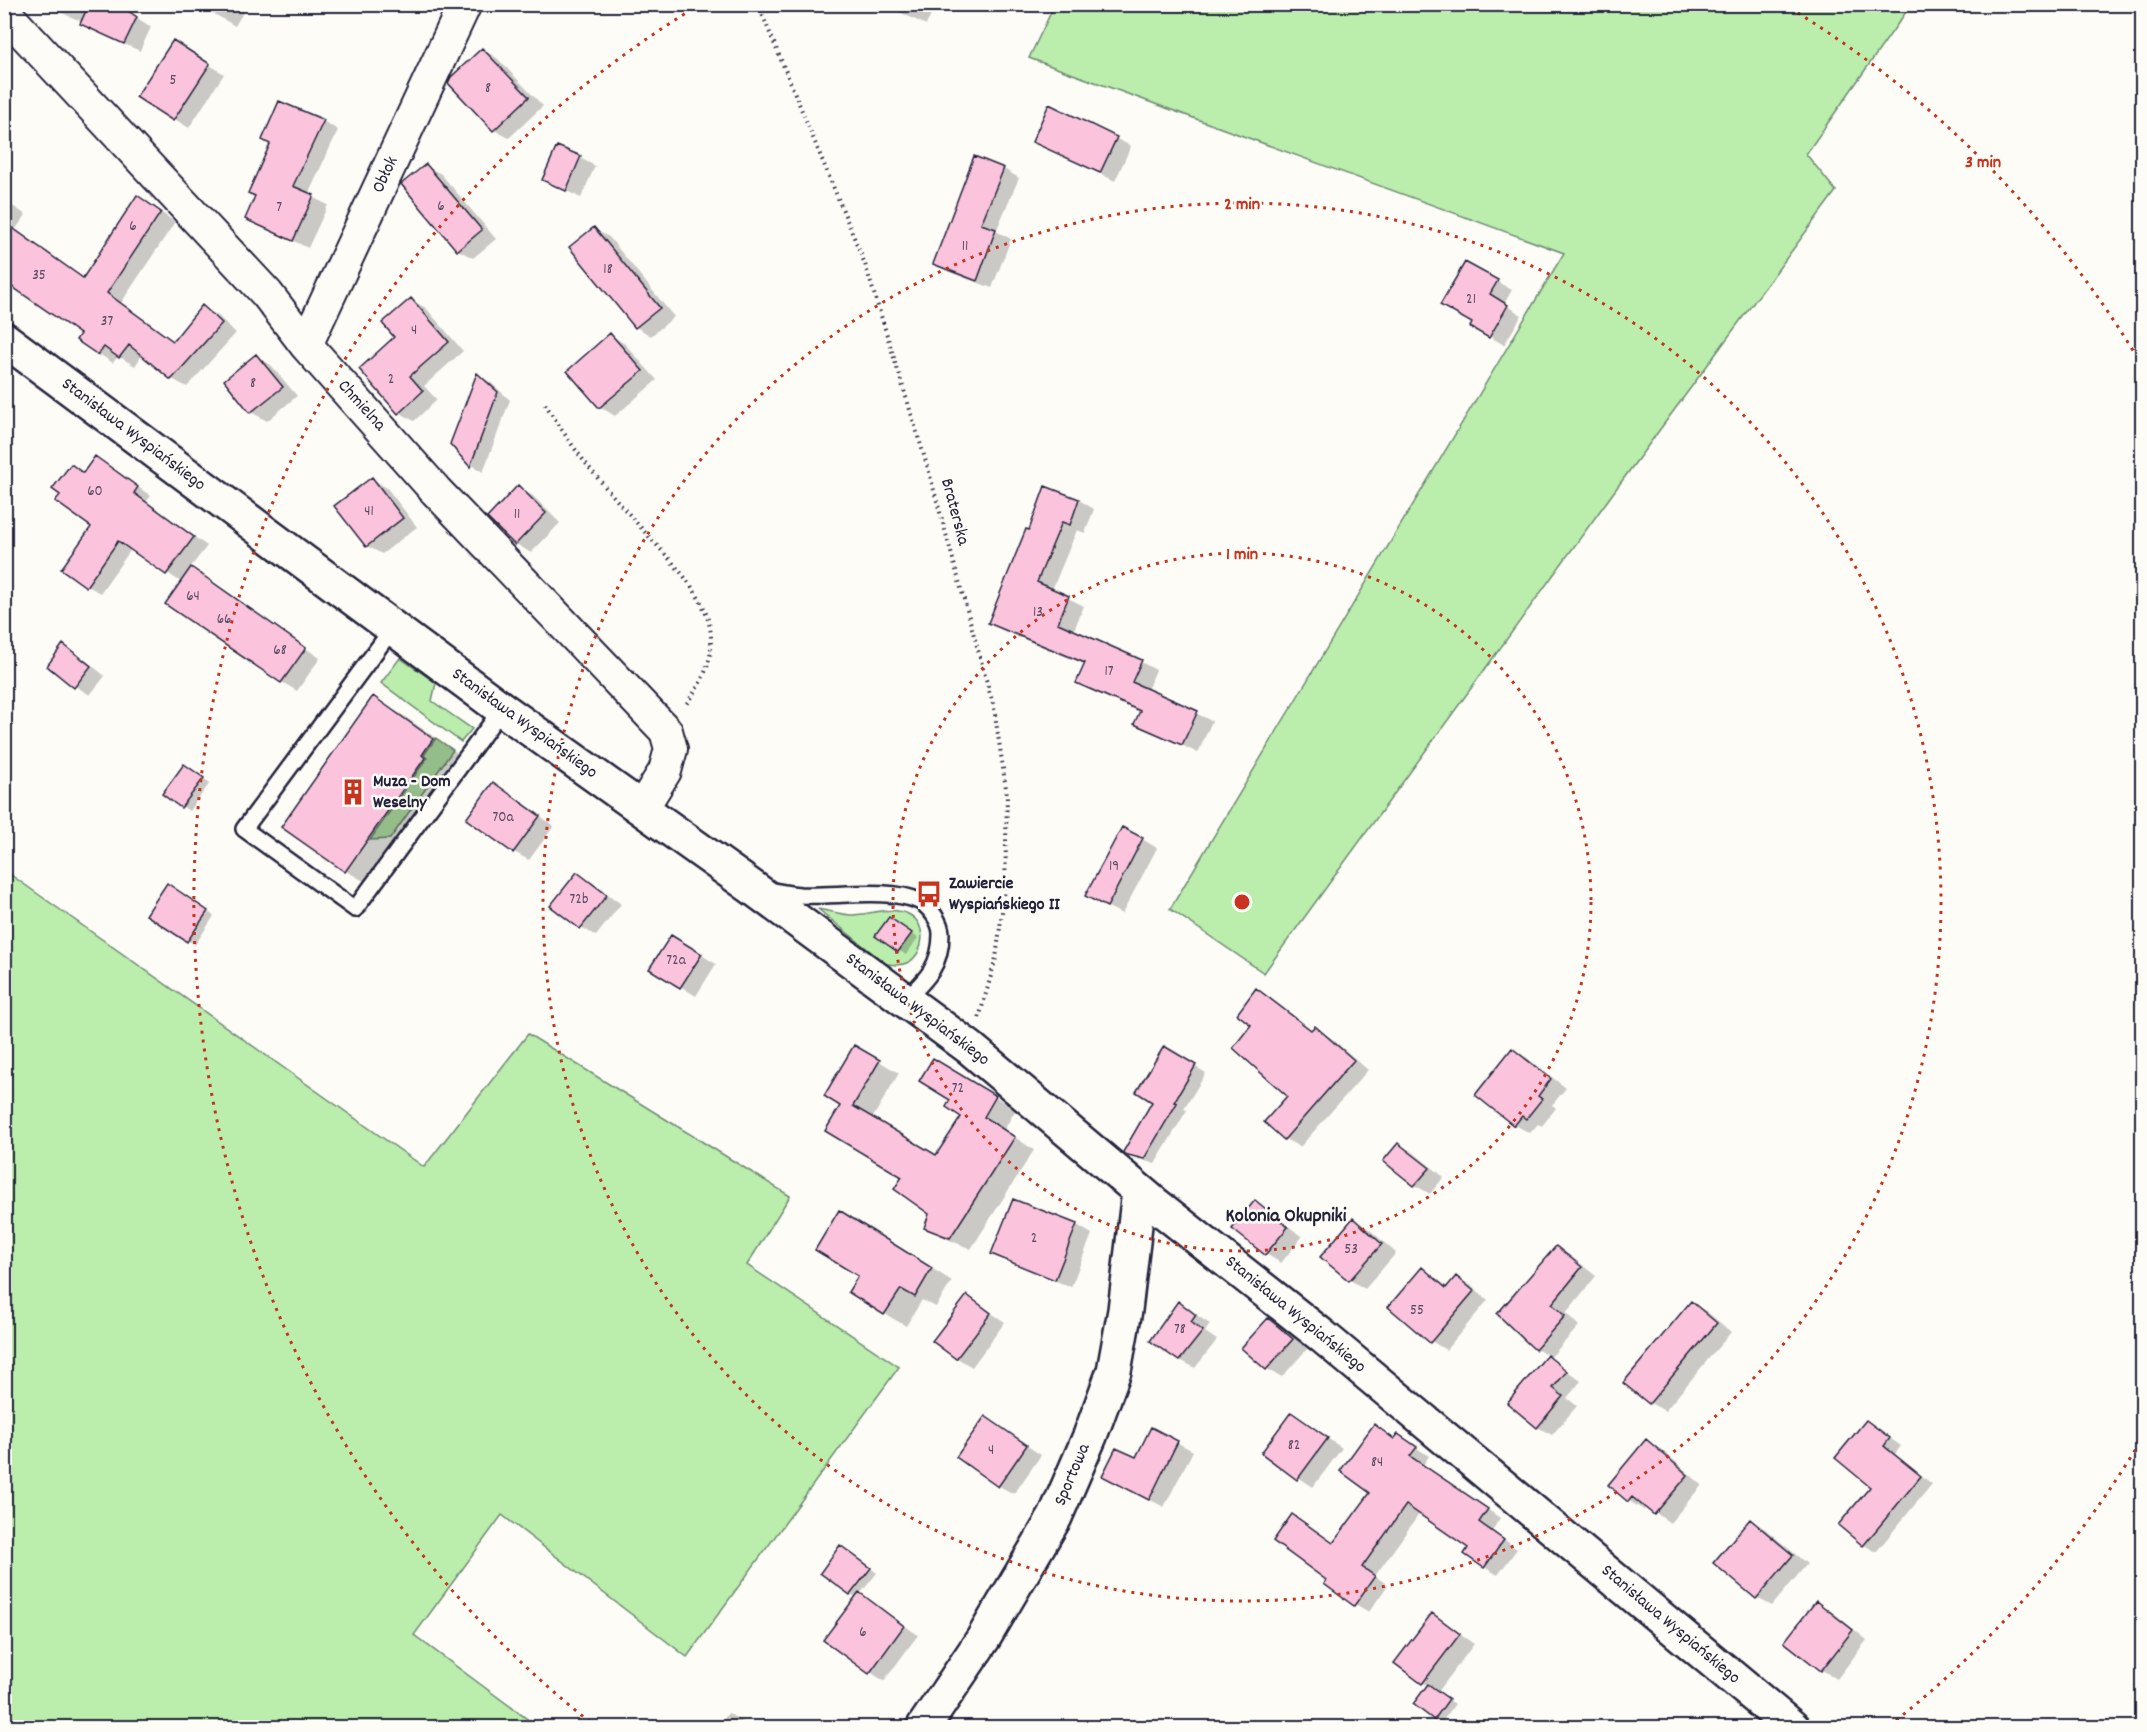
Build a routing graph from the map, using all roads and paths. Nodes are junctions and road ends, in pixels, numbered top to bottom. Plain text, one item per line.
1 (465, 4) edge
2 (758, 4) edge
3 (4, 12) edge
4 (4, 339) edge
5 (306, 345) junction
6 (545, 404) dead end
7 (393, 628) junction
8 (501, 709) junction
9 (666, 731) junction
10 (642, 808) junction
11 (753, 888) junction
12 (905, 1000) junction
13 (970, 1048) junction
14 (1139, 1191) junction
15 (923, 1728) edge
16 (1793, 1728) edge

1 - 5 street, Obłok
2 - 13 path, Braterska
3 - 5 street, Chmielna
4 - 7 street, Stanisława Wyspiańskiego
5 - 9 street, Chmielna
6 - 9 path
7 - 8 street, Stanisława Wyspiańskiego
7 - 8 lane
8 - 10 street, Stanisława Wyspiańskiego
9 - 10 street
10 - 11 street, Stanisława Wyspiańskiego
11 - 12 street, Stanisława Wyspiańskiego
11 - 12 lane
12 - 13 street, Stanisława Wyspiańskiego
13 - 14 street, Stanisława Wyspiańskiego
14 - 15 street, Sportowa
14 - 16 street, Stanisława Wyspiańskiego

